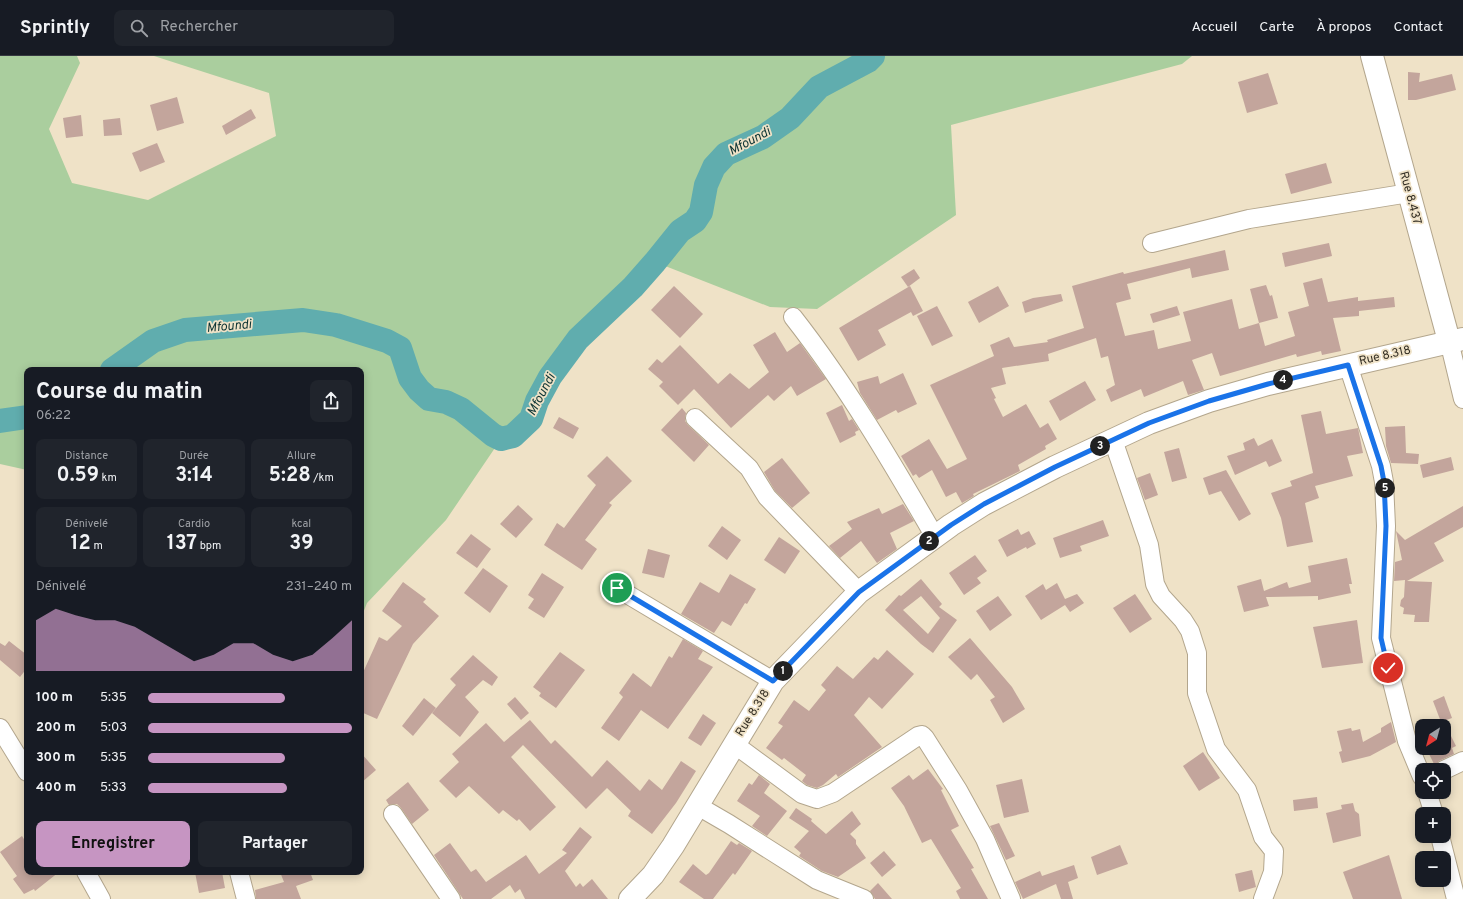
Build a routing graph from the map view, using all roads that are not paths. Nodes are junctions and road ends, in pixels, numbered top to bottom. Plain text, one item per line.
1 (1372, 56) edge
2 (1409, 193) junction
3 (1152, 243) dead end
4 (793, 317) dead end
5 (1456, 340) edge
6 (1348, 365) junction
7 (1463, 399) edge
8 (695, 418) dead end
9 (1113, 440) junction
10 (935, 537) junction
11 (617, 588) dead end
12 (859, 592) junction
13 (773, 681) junction
14 (0, 728) edge
15 (734, 744) junction
16 (24, 761) edge
17 (1463, 761) edge
18 (1417, 763) edge
19 (1451, 767) edge
20 (698, 806) junction
21 (393, 814) dead end
22 (1442, 843) edge
23 (88, 875) edge
24 (241, 875) edge
25 (101, 899) edge
26 (246, 899) edge
27 (452, 899) edge
28 (630, 899) edge
29 (864, 899) edge
30 (1011, 899) edge
31 (1263, 899) edge
32 (1456, 899) edge

1 - 2 main road, Rue 8.437
2 - 3 street
2 - 5 main road, Rue 8.437
4 - 10 street
5 - 6 main road, Rue 8.318
5 - 7 street
6 - 9 main road, Rue 8.318
6 - 18 street
8 - 12 street
9 - 10 main road, Rue 8.318
9 - 31 street
10 - 12 main road, Rue 8.318
11 - 13 street
12 - 13 main road, Rue 8.318
13 - 15 main road, Rue 8.318
14 - 16 street
15 - 20 main road, Rue 8.318
15 - 30 street
17 - 19 street
20 - 28 main road, Rue 8.318
20 - 29 street
21 - 27 street
22 - 32 street
23 - 25 street
24 - 26 street

